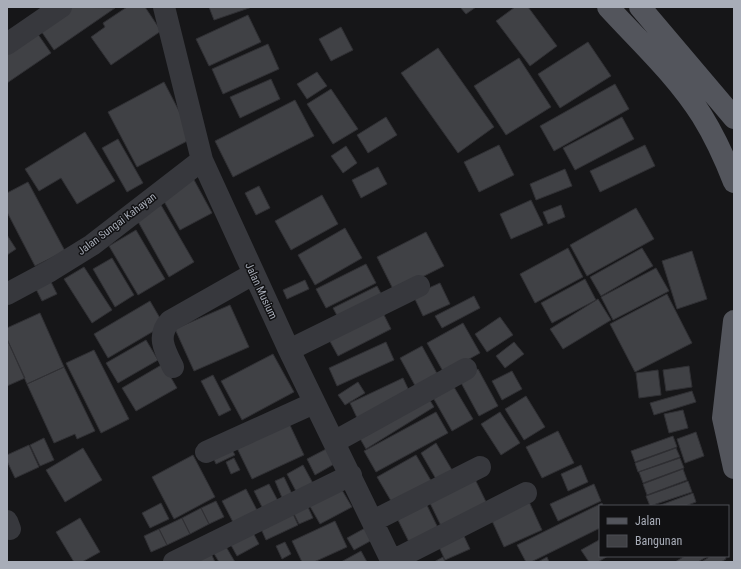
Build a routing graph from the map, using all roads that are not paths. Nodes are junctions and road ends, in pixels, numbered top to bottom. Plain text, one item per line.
1 (61, 7) edge
2 (164, 7) edge
3 (608, 7) edge
4 (640, 7) edge
5 (7, 44) edge
6 (733, 116) edge
7 (202, 160) junction
8 (734, 182) edge
9 (253, 274) junction
10 (419, 286) dead end
11 (7, 294) edge
12 (734, 321) edge
13 (289, 350) junction
14 (173, 367) dead end
15 (466, 369) dead end
16 (314, 404) junction
17 (334, 442) junction
18 (206, 452) dead end
19 (480, 467) dead end
20 (734, 468) edge
21 (351, 475) junction
22 (526, 493) dead end
23 (373, 521) junction
24 (392, 561) edge
25 (174, 562) edge

1 - 5 street
2 - 7 street, Jalan Musium
3 - 8 main road
4 - 6 main road
7 - 9 street, Jalan Musium
7 - 11 street, Jalan Sungai Kahayan
9 - 13 street, Jalan Musium
9 - 14 street
10 - 13 street
12 - 20 main road
13 - 16 street, Jalan Musium
15 - 17 street
16 - 17 street, Jalan Musium
16 - 18 street
17 - 21 street, Jalan Musium
19 - 23 street
21 - 23 street, Jalan Musium
21 - 25 street
22 - 24 street
23 - 24 street, Jalan Musium

